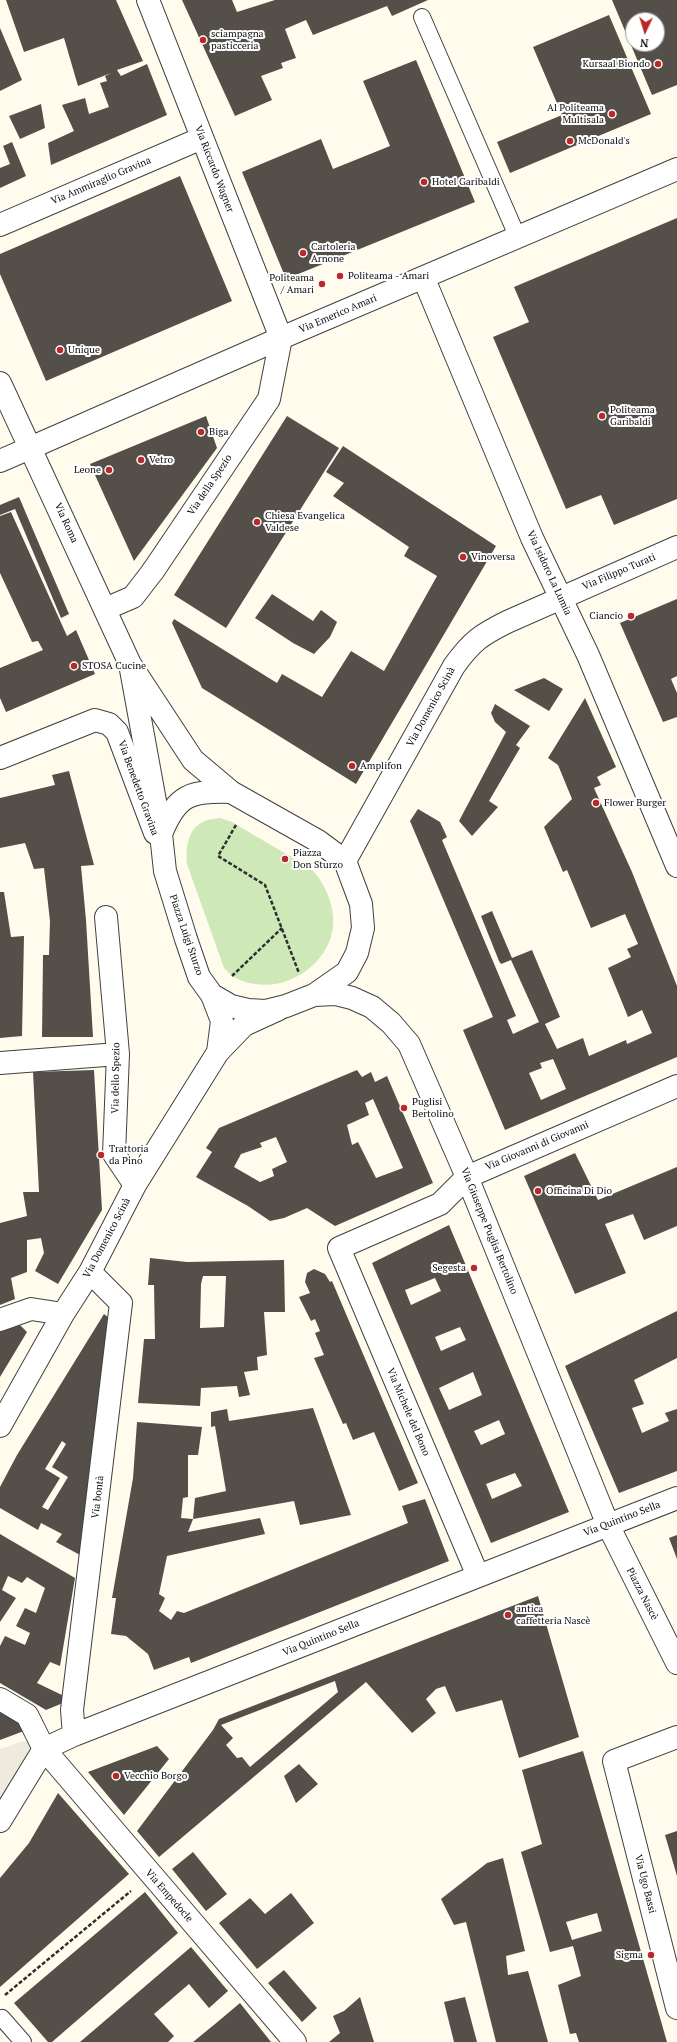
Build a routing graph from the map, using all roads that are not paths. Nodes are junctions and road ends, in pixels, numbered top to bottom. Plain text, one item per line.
1 (148, 0) edge
2 (422, 17) dead end
3 (202, 138) junction
4 (677, 169) edge
5 (0, 224) edge
6 (518, 238) junction
7 (424, 278) junction
8 (281, 338) junction
9 (0, 383) edge
10 (30, 448) junction
11 (0, 461) edge
12 (677, 547) edge
13 (560, 598) junction
14 (105, 609) junction
15 (130, 664) junction
16 (0, 758) edge
17 (231, 792) junction
18 (161, 843) junction
19 (345, 861) junction
20 (677, 866) edge
21 (106, 917) dead end
22 (212, 995) junction
23 (314, 995) junction
24 (286, 1006) junction
25 (218, 1052) junction
26 (118, 1054) junction
27 (0, 1063) edge
28 (677, 1086) edge
29 (467, 1176) junction
30 (136, 1185) junction
31 (339, 1248) joint
32 (90, 1272) junction
33 (63, 1314) junction
34 (0, 1320) edge
35 (0, 1426) edge
36 (677, 1498) edge
37 (608, 1525) junction
38 (478, 1576) junction
39 (677, 1663) edge
40 (0, 1699) edge
41 (74, 1735) junction
42 (677, 1737) edge
43 (44, 1749) junction
44 (0, 1821) edge
45 (677, 2008) edge
46 (0, 2019) edge
47 (23, 2042) edge
48 (295, 2042) edge

1 - 3 street, Via Riccardo Wagner
2 - 6 lane
3 - 5 street, Via Ammiraglio Gravina
3 - 8 street, Via Riccardo Wagner
4 - 6 street, Via Emerico Amari
6 - 7 street, Via Emerico Amari
7 - 8 street, Via Emerico Amari
7 - 13 street, Via Isidoro La Lumia
8 - 10 street, Via Emerico Amari
8 - 14 street, Via della Spezio
9 - 10 street, Via Roma
10 - 11 street, Via Emerico Amari
10 - 14 street, Via Roma
12 - 13 street, Via Filippo Turati
13 - 19 street, Via Domenico Scinà
13 - 20 street, Via Isidoro La Lumia
14 - 15 street, Via Roma
15 - 17 street
15 - 18 street, Piazza Luigi Sturzo
16 - 18 street, Via Benedetto Gravina
17 - 18 street
17 - 19 street
18 - 22 street, Piazza Luigi Sturzo
19 - 23 street, Piazza Luigi Sturzo
21 - 26 street, Via dello Spezio
22 - 24 street, Piazza Luigi Sturzo
22 - 25 street
23 - 24 street, Piazza Luigi Sturzo
23 - 29 street, Via Giuseppe Puglisi Bertolino
24 - 25 street
25 - 30 street, Via Domenico Scinà
26 - 27 street
26 - 30 street, Via dello Spezio
28 - 29 street, Via Giovanni di Giovanni
29 - 31 street, Via Giovanni di Giovanni
29 - 37 street, Via Giuseppe Puglisi Bertolino
30 - 32 street, Via Domenico Scinà
31 - 38 street, Via Michele del Bono
32 - 33 street, Via Domenico Scinà
32 - 41 street, Via bontà
33 - 34 street
33 - 35 street, Via Domenico Scinà
36 - 37 street, Via Quintino Sella
37 - 38 street, Via Quintino Sella
37 - 39 street, Piazza Nascè
38 - 41 street, Via Quintino Sella
40 - 43 street, Via Empedocle
41 - 43 street, Via Quintino Sella
42 - 45 street, Via Ugo Bassi
43 - 44 street
43 - 48 street, Via Empedocle
46 - 47 lane

